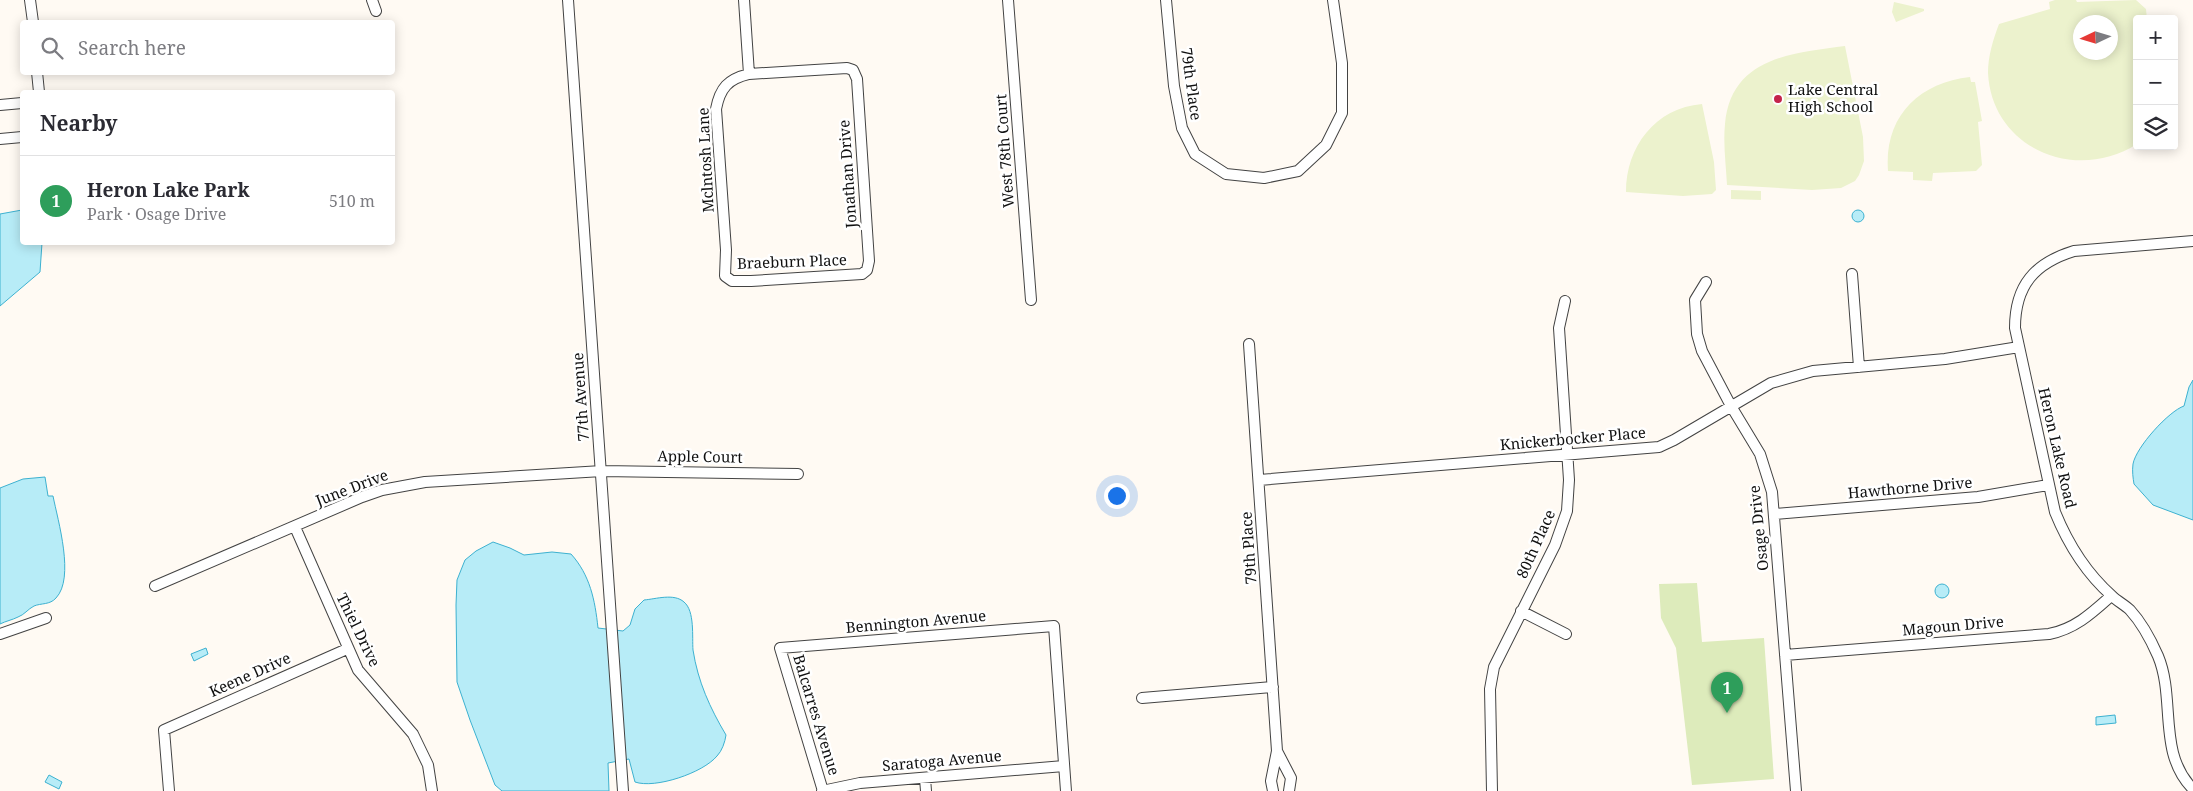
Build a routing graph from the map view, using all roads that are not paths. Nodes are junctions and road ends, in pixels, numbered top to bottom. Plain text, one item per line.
1 (30, 0) edge
2 (372, 0) edge
3 (568, 0) edge
4 (744, 0) edge
5 (1008, 0) edge
6 (1166, 0) edge
7 (1333, 0) edge
8 (376, 11) dead end
9 (32, 20) edge
10 (853, 70) joint
11 (749, 74) junction
12 (37, 75) edge
13 (39, 90) edge
14 (20, 103) edge
15 (0, 105) edge
16 (20, 138) edge
17 (0, 139) edge
18 (2193, 241) edge
19 (862, 274) joint
20 (1852, 274) dead end
21 (725, 276) joint
22 (1706, 282) dead end
23 (1031, 300) dead end
24 (1565, 301) dead end
25 (1249, 344) dead end
26 (2019, 347) junction
27 (1859, 367) junction
28 (1731, 406) junction
29 (1567, 455) junction
30 (602, 471) junction
31 (798, 474) dead end
32 (1259, 480) junction
33 (2048, 485) junction
34 (1774, 514) junction
35 (295, 527) junction
36 (155, 586) dead end
37 (2111, 596) junction
38 (1521, 611) junction
39 (46, 618) dead end
40 (0, 634) edge
41 (1566, 634) dead end
42 (348, 648) junction
43 (780, 648) joint
44 (1784, 655) junction
45 (1273, 687) junction
46 (1142, 698) dead end
47 (1277, 751) junction
48 (1064, 766) junction
49 (925, 778) junction
50 (2193, 789) edge
51 (168, 791) edge
52 (432, 791) edge
53 (623, 791) edge
54 (823, 791) edge
55 (926, 791) edge
56 (1066, 791) edge
57 (1273, 791) edge
58 (1289, 791) edge
59 (1492, 791) edge
60 (1796, 791) edge

1 - 9 street
2 - 8 street
3 - 30 street, 77th Avenue
4 - 11 street
5 - 23 street, West 78th Court
6 - 7 street, 79th Place
10 - 11 street, Mclntosh Lane
10 - 19 street, Jonathan Drive
11 - 21 street, Mclntosh Lane
12 - 13 street
14 - 15 street
16 - 17 street
18 - 26 street, Heron Lake Road
19 - 21 street, Braeburn Place
20 - 27 street
22 - 28 street, Osage Drive
24 - 29 street, 80th Place
25 - 32 street, 79th Place
26 - 27 street, Knickerbocker Place
26 - 33 street, Heron Lake Road
27 - 28 street, Knickerbocker Place
28 - 29 street, Knickerbocker Place
28 - 34 street, Osage Drive
29 - 32 street, Knickerbocker Place
29 - 38 street, 80th Place
30 - 31 street, Apple Court
30 - 35 street, June Drive
30 - 53 street, 77th Avenue
32 - 45 street, 79th Place
33 - 34 street, Hawthorne Drive
33 - 37 street, Heron Lake Road
34 - 44 street, Osage Drive
35 - 36 street, June Drive
35 - 42 street, Thiel Drive
37 - 44 street, Magoun Drive
37 - 50 street, Heron Lake Road
38 - 41 street
38 - 59 street, 80th Place
39 - 40 street
42 - 51 street, Keene Drive
42 - 52 street, Thiel Drive
43 - 48 street, Bennington Avenue
43 - 54 street, Balcarres Avenue
44 - 60 street, Osage Drive
45 - 46 street
45 - 47 street, 79th Place
47 - 57 street, 79th Place
47 - 58 street, 79th Place
48 - 49 street, Saratoga Avenue
48 - 56 street
49 - 54 street, Saratoga Avenue
49 - 55 street

